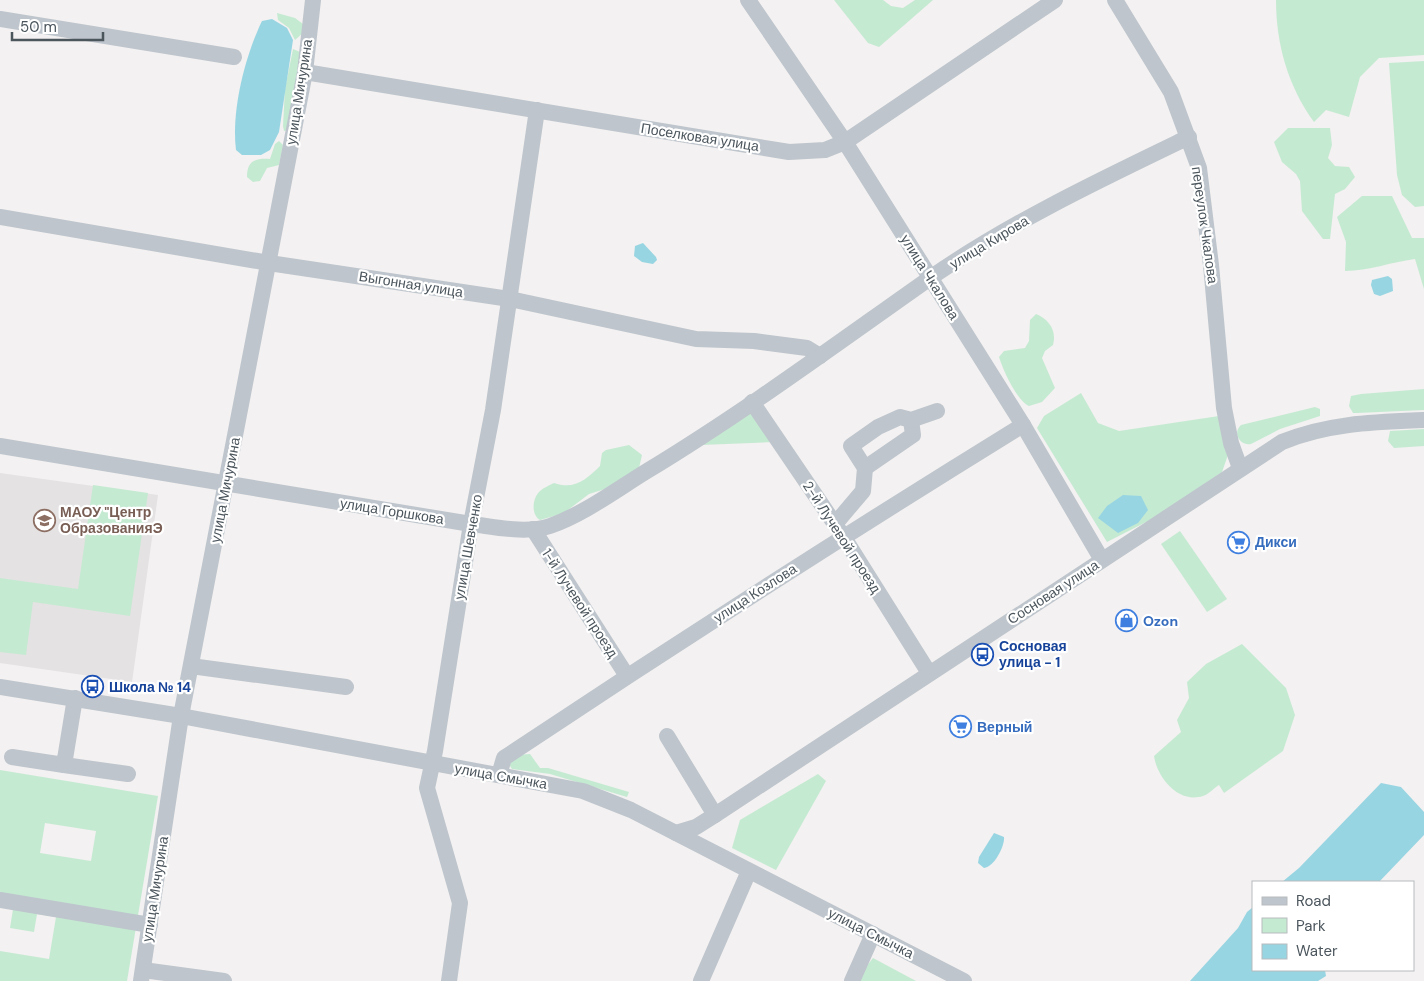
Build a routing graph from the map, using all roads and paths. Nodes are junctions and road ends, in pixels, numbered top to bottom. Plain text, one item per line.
1 (313, 0) edge
2 (748, 0) edge
3 (1055, 0) edge
4 (1115, 0) edge
5 (0, 19) edge
6 (234, 57) dead end
7 (305, 72) junction
8 (537, 110) junction
9 (1189, 137) junction
10 (845, 142) junction
11 (0, 217) edge
12 (269, 263) junction
13 (931, 278) junction
14 (510, 299) junction
15 (820, 356) junction
16 (752, 402) junction
17 (937, 411) dead end
18 (912, 420) junction
19 (1424, 420) edge
20 (1023, 426) junction
21 (0, 446) edge
22 (865, 468) junction
23 (1240, 468) junction
24 (226, 485) junction
25 (471, 524) junction
26 (533, 529) junction
27 (839, 530) junction
28 (1102, 560) junction
29 (191, 666) junction
30 (930, 673) junction
31 (627, 676) junction
32 (0, 687) edge
33 (346, 687) dead end
34 (75, 698) junction
35 (181, 716) junction
36 (667, 736) dead end
37 (12, 757) dead end
38 (433, 764) junction
39 (64, 765) junction
40 (128, 774) dead end
41 (499, 775) junction
42 (715, 815) junction
43 (676, 833) junction
44 (749, 871) junction
45 (0, 900) edge
46 (150, 925) junction
47 (873, 934) junction
48 (142, 976) edge
49 (224, 981) edge
50 (449, 981) edge
51 (701, 981) edge
52 (852, 981) edge
53 (964, 981) edge

1 - 7 street, улица Мичурина
2 - 10 street, улица Чкалова
3 - 10 street, Поселковая улица
4 - 9 street, переулок Чкалова
5 - 6 street
7 - 8 street, Поселковая улица
7 - 12 street, улица Мичурина
8 - 10 street, Поселковая улица
8 - 14 street, улица Шевченко
9 - 13 street, улица Кирова
9 - 23 street, переулок Чкалова
10 - 13 street, улица Чкалова
11 - 12 street, Выгонная улица
12 - 14 street, Выгонная улица
12 - 24 street, улица Мичурина
13 - 15 street, улица Кирова
13 - 20 street, улица Чкалова
14 - 15 street, Выгонная улица
14 - 25 street, улица Шевченко
15 - 16 street, улица Кирова
16 - 26 street, улица Горшкова
16 - 27 street, 2-й Лучевой проезд
17 - 18 street
18 - 22 street
18 - 22 street
19 - 23 street, Сосновая улица
20 - 27 street, улица Козлова
20 - 28 street, улица Чкалова
21 - 24 street, улица Горшкова
22 - 27 street
23 - 28 street, Сосновая улица
24 - 25 street, улица Горшкова
24 - 29 street, улица Мичурина
25 - 26 street, улица Горшкова
25 - 38 street, улица Шевченко
26 - 31 street, 1-й Лучевой проезд
27 - 30 street, 2-й Лучевой проезд
27 - 31 street, улица Козлова
28 - 30 street, Сосновая улица
29 - 33 street
29 - 35 street, улица Мичурина
30 - 42 street, Сосновая улица
31 - 41 street, улица Козлова
32 - 34 street, улица Смычка
34 - 35 street, улица Смычка
34 - 39 street
35 - 38 street, улица Смычка
35 - 46 street, улица Мичурина
36 - 42 street
37 - 39 street
38 - 41 street, улица Смычка
38 - 50 street, улица Шевченко
39 - 40 street
41 - 43 street, улица Смычка
42 - 43 street, Сосновая улица
43 - 44 street, улица Смычка
44 - 47 street, улица Смычка
44 - 51 street
45 - 46 street
46 - 48 street, улица Мичурина
47 - 52 street
47 - 53 street, улица Смычка
48 - 49 street

